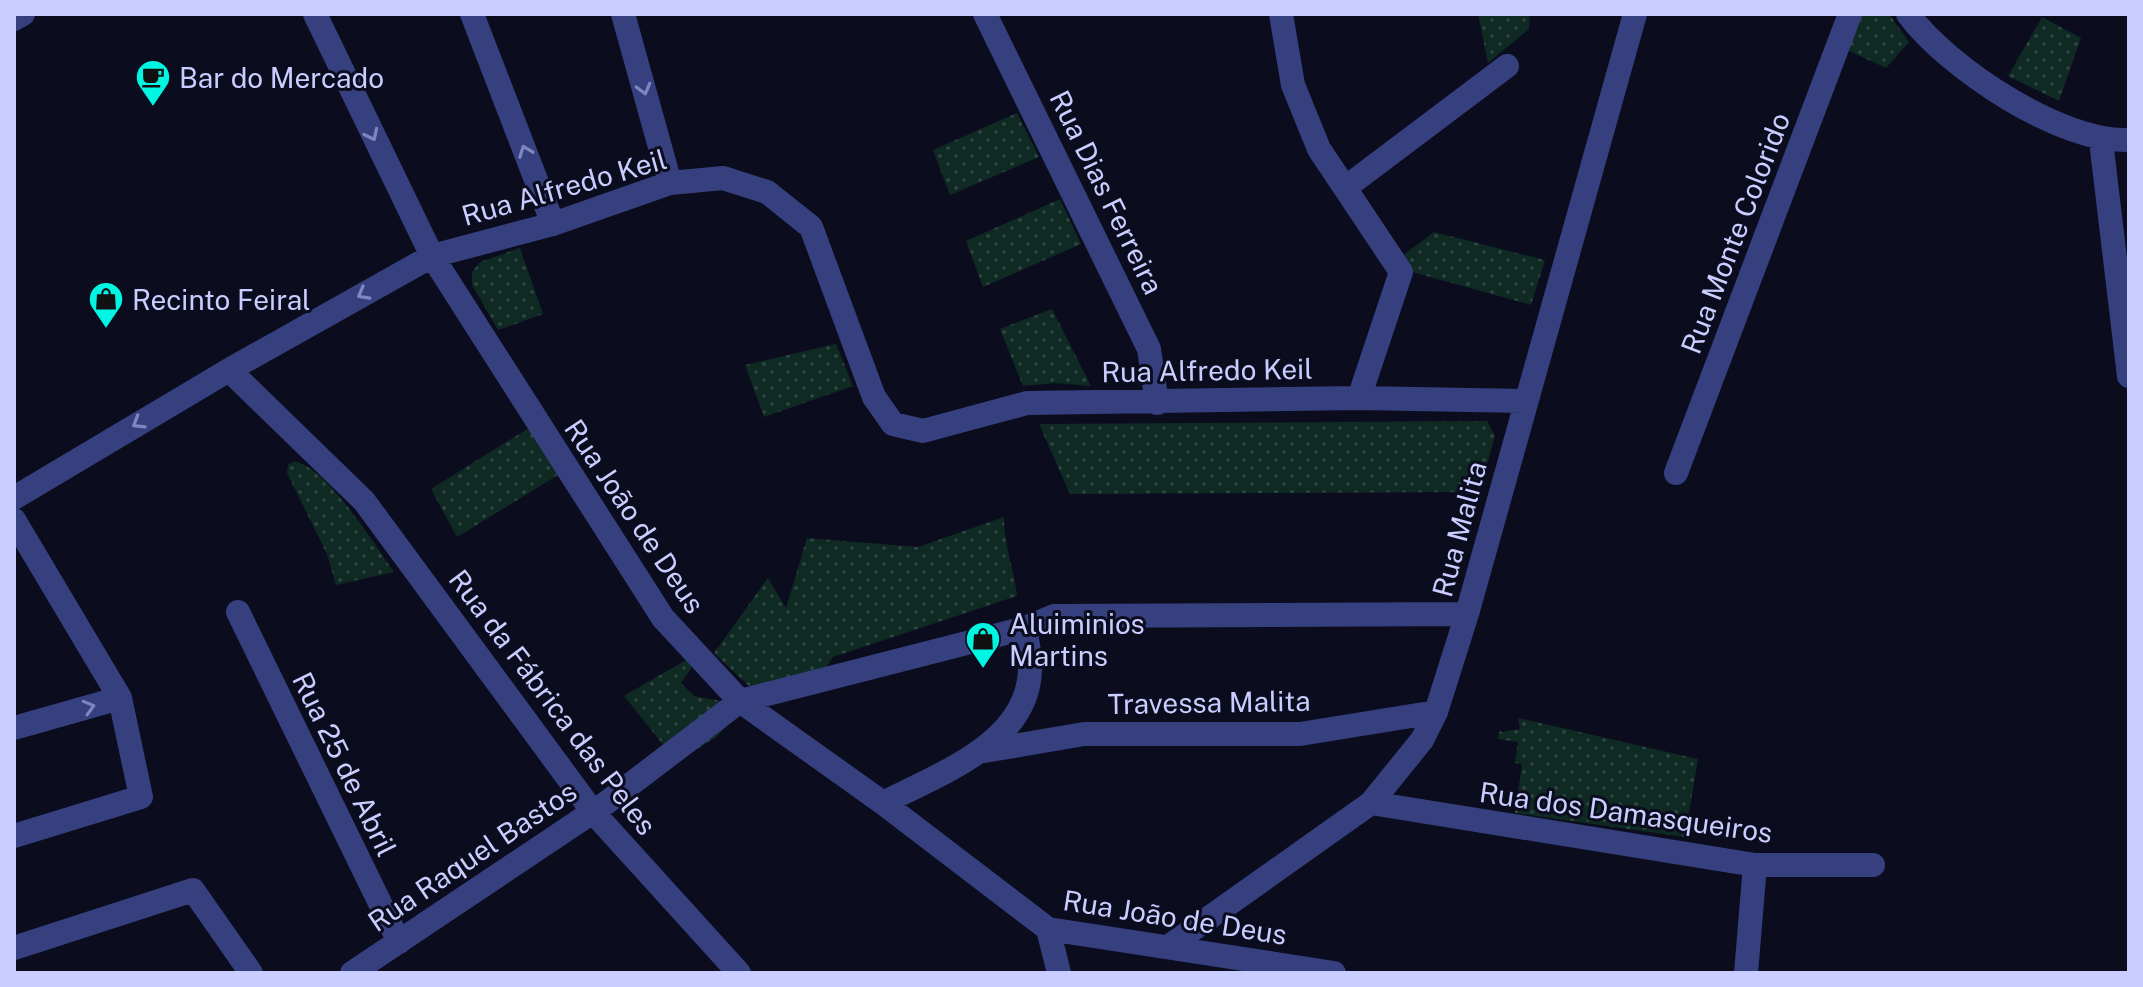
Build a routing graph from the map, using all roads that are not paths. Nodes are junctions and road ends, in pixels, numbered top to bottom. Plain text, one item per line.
1 (23, 14) edge
2 (315, 14) edge
3 (472, 14) edge
4 (623, 14) edge
5 (985, 14) edge
6 (1281, 14) edge
7 (1635, 14) edge
8 (1850, 14) edge
9 (1908, 14) edge
10 (14, 19) edge
11 (1507, 66) dead end
12 (2129, 140) edge
13 (2101, 141) junction
14 (670, 183) junction
15 (1345, 188) junction
16 (553, 224) junction
17 (432, 256) junction
18 (229, 370) junction
19 (2129, 376) edge
20 (1359, 398) junction
21 (1525, 401) junction
22 (1157, 403) junction
23 (1676, 473) dead end
24 (14, 498) edge
25 (14, 520) edge
26 (238, 612) dead end
27 (1467, 614) junction
28 (1025, 628) junction
29 (120, 698) junction
30 (740, 701) junction
31 (1436, 712) junction
32 (14, 728) edge
33 (984, 751) junction
34 (883, 803) junction
35 (1371, 803) junction
36 (593, 812) junction
37 (14, 836) edge
38 (1755, 865) junction
39 (1873, 865) dead end
40 (1048, 929) junction
41 (399, 942) junction
42 (1168, 947) junction
43 (14, 948) edge
44 (363, 970) edge
45 (251, 973) edge
46 (739, 973) edge
47 (1059, 973) edge
48 (1334, 973) edge
49 (1746, 973) edge

1 - 10 street
2 -> 17 street, Rua João de Deus
16 -> 3 street
4 -> 14 street
5 - 22 street, Rua Dias Ferreira
6 - 15 street
7 - 21 street, Rua Malita
8 - 23 street, Rua Monte Colorido
9 - 13 street
11 - 15 street
12 - 13 street
13 - 19 street
14 - 16 street, Rua Alfredo Keil
14 - 22 street, Rua Alfredo Keil
15 - 20 street
16 - 17 street, Rua Alfredo Keil
17 -> 18 street, Rua Alfredo Keil
17 - 30 street, Rua João de Deus
18 -> 24 street, Rua Alfredo Keil
18 - 36 street, Rua da Fábrica das Peles
20 - 21 street, Rua Alfredo Keil
20 - 22 street, Rua Alfredo Keil
21 - 27 street, Rua Malita
25 - 29 street
26 - 41 street, Rua 25 de Abril
27 - 28 street
27 - 31 street, Rua Malita
28 - 30 street
28 - 33 street, Travessa Malita
32 -> 29 street
29 - 37 street
30 - 34 street, Rua João de Deus
30 - 36 street, Rua Raquel Bastos
31 - 33 street, Travessa Malita
31 - 35 street, Rua Malita
33 - 34 street, Travessa Malita
34 - 40 street, Rua João de Deus
35 - 38 street, Rua dos Damasqueiros
35 - 42 street, Rua Malita
36 - 41 street, Rua Raquel Bastos
36 - 46 street, Rua da Fábrica das Peles
38 - 39 street, Rua dos Damasqueiros
38 - 49 street
40 - 42 street, Rua João de Deus
40 - 47 street
41 - 44 street, Rua Raquel Bastos
42 - 48 street, Rua João de Deus
43 - 45 street

